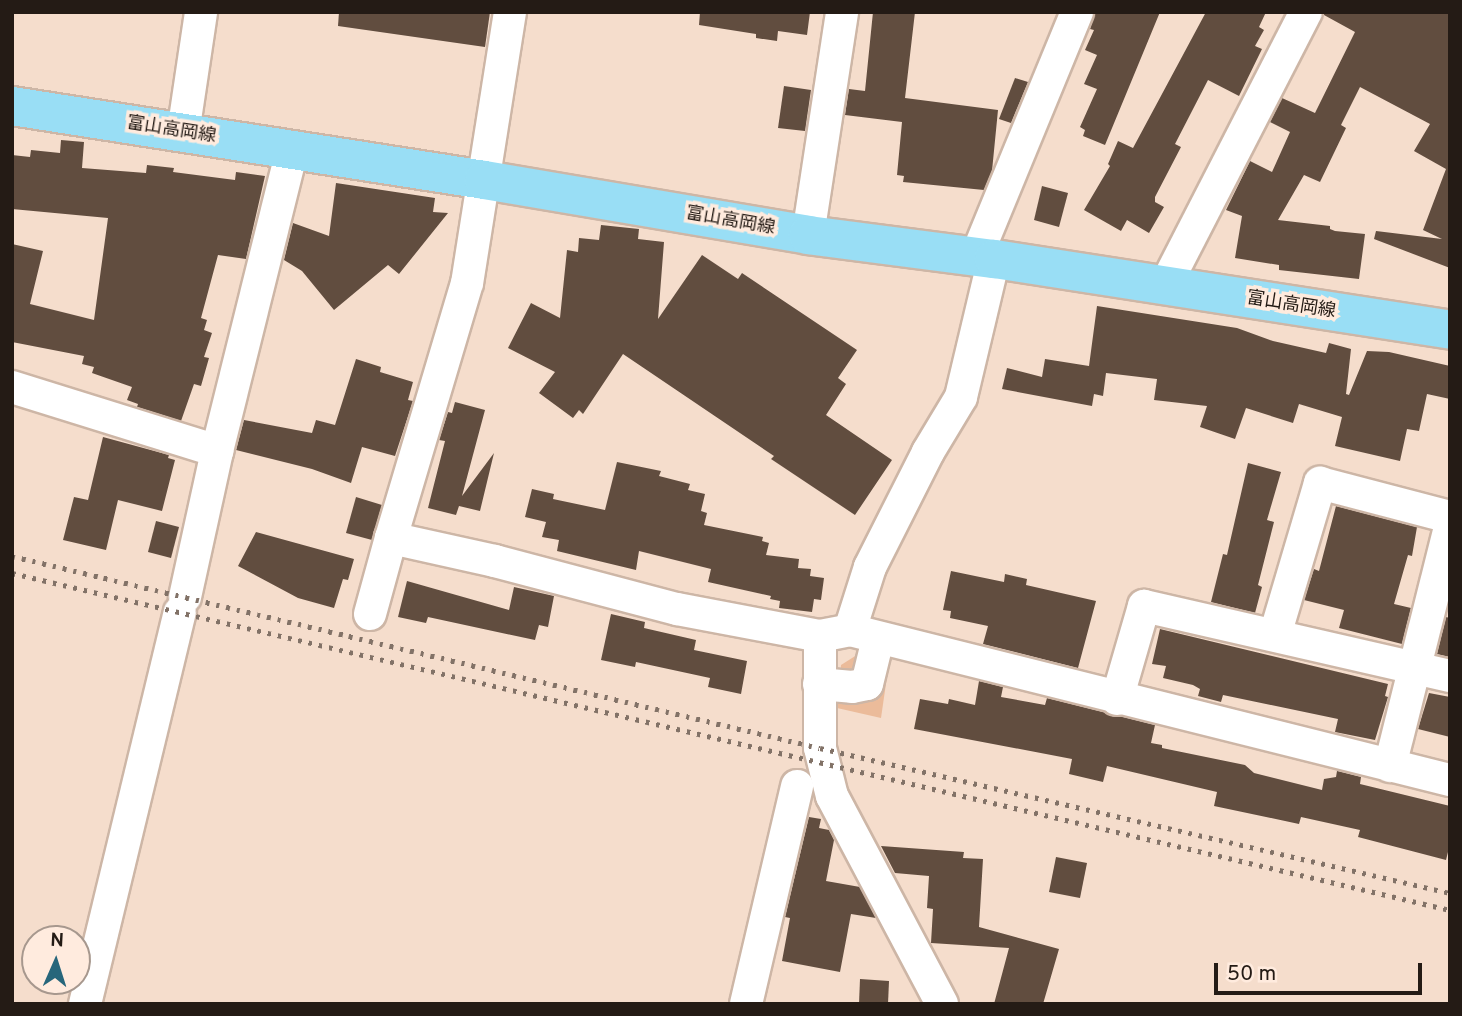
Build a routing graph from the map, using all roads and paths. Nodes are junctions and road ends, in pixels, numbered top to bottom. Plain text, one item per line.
1 (201, 12) edge
2 (510, 12) edge
3 (842, 12) edge
4 (1076, 12) edge
5 (1306, 12) edge
6 (12, 107) edge
7 (183, 133) junction
8 (292, 151) junction
9 (484, 180) junction
10 (808, 235) junction
11 (985, 258) junction
12 (1165, 286) junction
13 (1450, 330) edge
14 (12, 387) edge
15 (217, 451) junction
16 (1450, 517) edge
17 (1450, 527) edge
18 (391, 538) junction
19 (370, 614) dead end
20 (849, 635) junction
21 (1275, 635) junction
22 (1415, 667) junction
23 (1450, 676) edge
24 (819, 684) junction
25 (1117, 699) junction
26 (1390, 766) junction
27 (1450, 780) edge
28 (797, 786) dead end
29 (85, 1004) edge
30 (746, 1004) edge
31 (942, 1004) edge

1 - 7 street
2 - 9 street
3 - 10 street
4 - 11 street
5 - 12 street
6 - 7 main road, 富山高岡線
7 - 8 main road, 富山高岡線
8 - 9 main road, 富山高岡線
8 - 15 street
9 - 10 main road, 富山高岡線
9 - 18 street
10 - 11 main road, 富山高岡線
11 - 12 main road, 富山高岡線
11 - 20 street
12 - 13 main road, 富山高岡線
14 - 15 street
15 - 29 street
16 - 21 street
17 - 22 street
18 - 19 street
18 - 20 street
20 - 24 street
20 - 24 street
20 - 25 street
21 - 22 street
21 - 25 street
22 - 23 street
22 - 26 street
24 - 31 street
25 - 26 street
26 - 27 street
28 - 30 street

